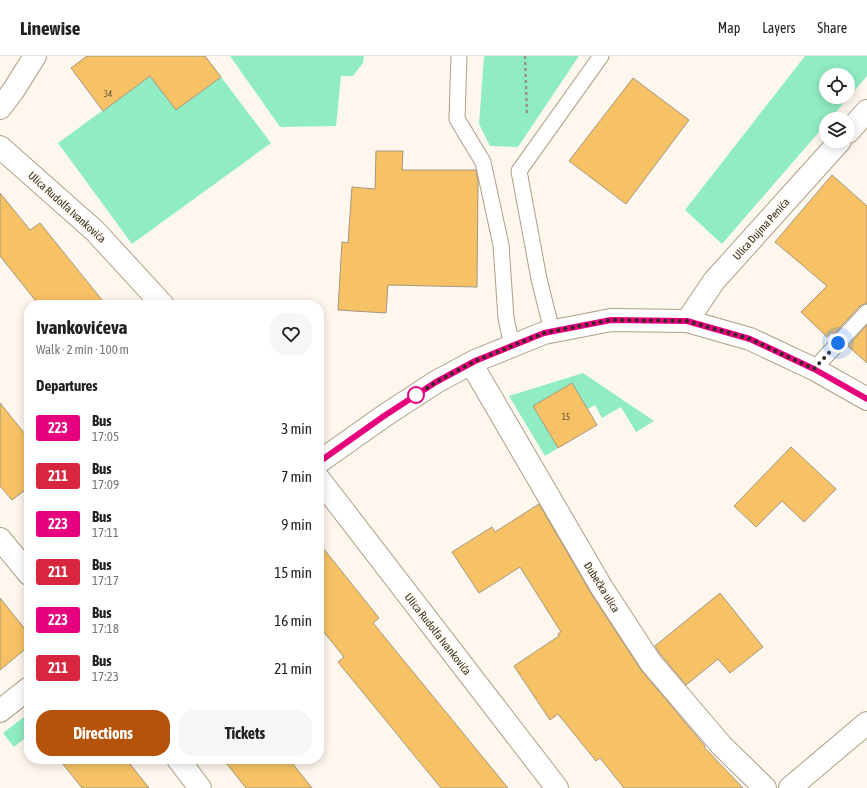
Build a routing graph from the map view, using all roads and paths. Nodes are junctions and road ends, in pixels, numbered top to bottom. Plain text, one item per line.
1 (35, 56) edge
2 (459, 56) edge
3 (524, 56) edge
4 (601, 56) edge
5 (0, 108) edge
6 (867, 111) edge
7 (855, 124) edge
8 (537, 146) junction
9 (0, 147) edge
10 (834, 148) edge
11 (158, 300) edge
12 (867, 312) edge
13 (687, 321) junction
14 (552, 331) junction
15 (512, 346) junction
16 (470, 363) junction
17 (814, 369) junction
18 (867, 399) edge
19 (324, 458) edge
20 (324, 485) edge
21 (0, 539) edge
22 (24, 568) edge
23 (24, 692) edge
24 (0, 711) edge
25 (867, 723) edge
26 (182, 764) edge
27 (200, 788) edge
28 (557, 788) edge
29 (765, 788) edge
30 (790, 788) edge

1 - 5 street
2 - 15 lane
3 - 8 path
4 - 8 lane
6 - 7 street
8 - 14 lane
9 - 11 street, Ulica Rudolfa Ivankovića
10 - 13 street, Ulica Dujma Penića
12 - 17 lane
13 - 14 street
13 - 17 street
14 - 15 street
15 - 16 street
16 - 19 street
16 - 29 street, Dubečka ulica
17 - 18 street
20 - 28 street, Ulica Rudolfa Ivankovića
21 - 22 street
23 - 24 street
25 - 30 street
26 - 27 street

